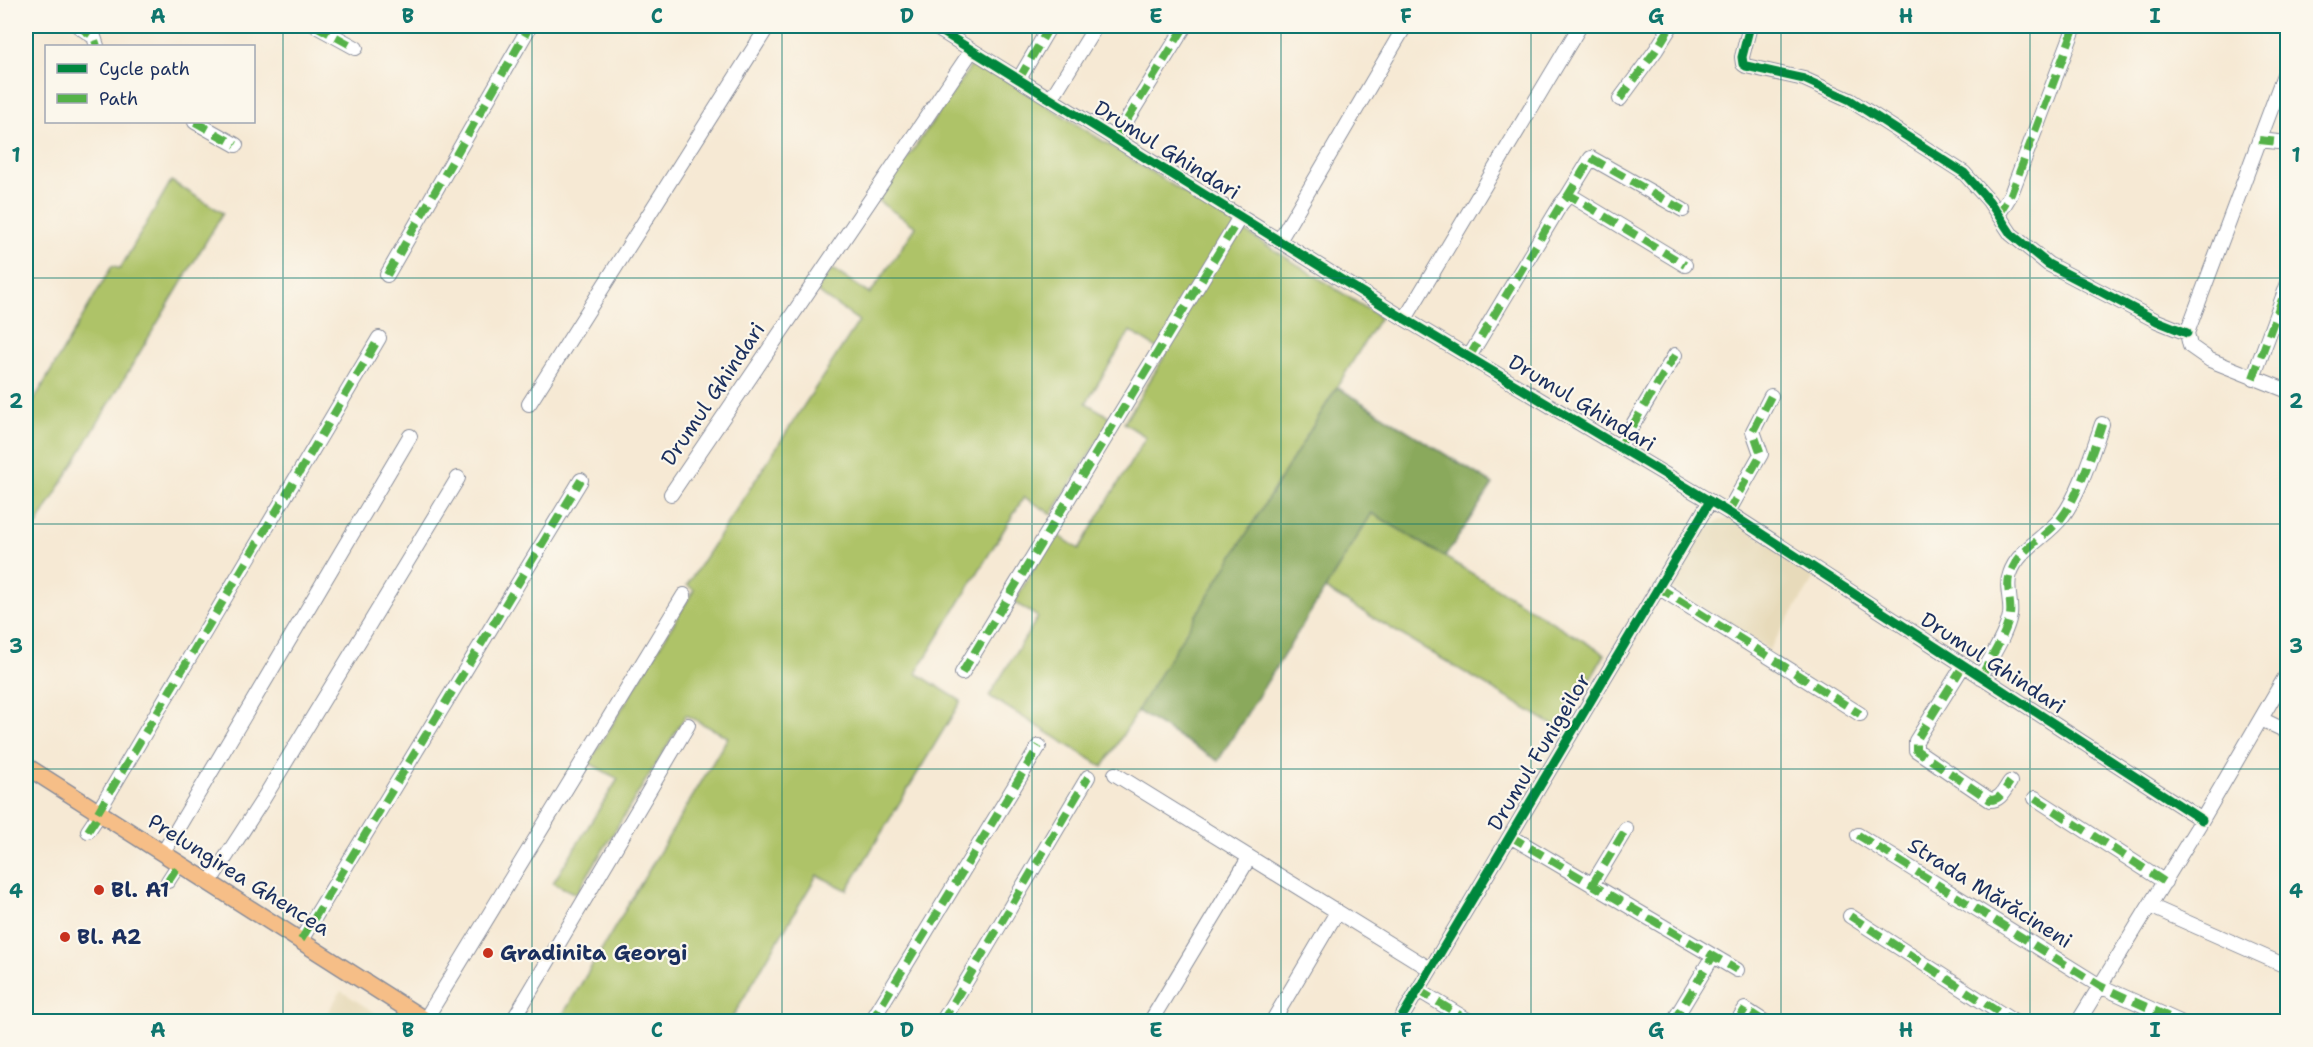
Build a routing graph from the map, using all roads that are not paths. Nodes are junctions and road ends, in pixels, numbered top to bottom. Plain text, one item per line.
1 (78, 26) edge
2 (316, 26) edge
3 (530, 26) edge
4 (768, 26) edge
5 (936, 26) edge
6 (1050, 26) edge
7 (1096, 26) edge
8 (1185, 26) edge
9 (1405, 26) edge
10 (1581, 26) edge
11 (1671, 26) edge
12 (1750, 26) edge
13 (2074, 26) edge
14 (97, 45) edge
15 (356, 48) dead end
16 (972, 50) junction
17 (2288, 64) edge
18 (1018, 79) junction
19 (1052, 99) junction
20 (1620, 99) dead end
21 (197, 123) edge
22 (1115, 139) junction
23 (2259, 141) junction
24 (2288, 143) edge
25 (236, 145) dead end
26 (1567, 197) junction
27 (1683, 210) dead end
28 (1998, 215) junction
29 (1240, 217) junction
30 (1279, 241) junction
31 (1685, 265) dead end
32 (387, 275) dead end
33 (2288, 283) edge
34 (1405, 319) junction
35 (379, 338) dead end
36 (2188, 339) junction
37 (1675, 355) dead end
38 (1469, 357) junction
39 (2253, 378) junction
40 (2288, 391) edge
41 (1771, 396) dead end
42 (529, 404) dead end
43 (2102, 424) dead end
44 (410, 436) dead end
45 (1620, 446) junction
46 (458, 478) dead end
47 (581, 480) dead end
48 (671, 494) dead end
49 (1710, 501) junction
50 (1728, 512) junction
51 (1658, 587) junction
52 (684, 595) dead end
53 (1963, 666) junction
54 (2288, 672) edge
55 (962, 673) dead end
56 (1981, 677) junction
57 (1860, 714) dead end
58 (2260, 719) junction
59 (688, 725) dead end
60 (2288, 732) edge
61 (1039, 746) dead end
62 (26, 766) edge
63 (1115, 774) dead end
64 (1088, 777) dead end
65 (2010, 782) dead end
66 (2035, 798) dead end
67 (99, 812) junction
68 (2202, 820) junction
69 (1626, 830) dead end
70 (88, 831) dead end
71 (1858, 835) dead end
72 (1510, 836) junction
73 (164, 853) junction
74 (1249, 858) junction
75 (179, 864) junction
76 (168, 881) dead end
77 (2165, 882) junction
78 (209, 883) junction
79 (1592, 885) junction
80 (2150, 906) junction
81 (1337, 912) junction
82 (1850, 916) dead end
83 (301, 940) junction
84 (1713, 956) junction
85 (2288, 967) edge
86 (1430, 969) junction
87 (1737, 970) dead end
88 (2100, 986) junction
89 (1418, 990) junction
90 (426, 1021) edge
91 (512, 1022) edge
92 (871, 1022) edge
93 (942, 1022) edge
94 (1150, 1022) edge
95 (1272, 1022) edge
96 (1399, 1022) edge
97 (1471, 1022) edge
98 (1673, 1022) edge
99 (1737, 1022) edge
100 (1765, 1022) edge
101 (2014, 1022) edge
102 (2078, 1022) edge
103 (2180, 1022) edge

1 - 14 street
2 - 15 street
3 - 32 street
4 - 42 street
5 - 16 street, Drumul Ghindari
6 - 18 street
7 - 19 street
8 - 22 street
9 - 30 street
10 - 34 street
11 - 20 street
12 - 28 street
13 - 28 street
16 - 18 street, Drumul Ghindari
16 - 48 street, Drumul Ghindari
17 - 23 street
18 - 19 street, Drumul Ghindari
19 - 22 street, Drumul Ghindari
21 - 25 street
22 - 29 street, Drumul Ghindari
23 - 24 street
23 - 36 street
26 - 27 street
26 - 31 street
26 - 38 street
28 - 36 street
29 - 30 street, Drumul Ghindari
29 - 55 street
30 - 34 street, Drumul Ghindari
33 - 39 street
34 - 38 street, Drumul Ghindari
35 - 67 street
36 - 39 street
37 - 45 street
38 - 45 street, Drumul Ghindari
39 - 40 street
41 - 50 street
43 - 56 street
44 - 73 street
45 - 49 street, Drumul Ghindari
46 - 78 street
47 - 83 street
49 - 50 street, Drumul Ghindari
49 - 51 street, Drumul Funigeilor
50 - 53 street, Drumul Ghindari
51 - 57 street
51 - 72 street, Drumul Funigeilor
52 - 90 street
53 - 56 street, Drumul Ghindari
53 - 65 street
54 - 58 street
56 - 68 street, Drumul Ghindari
58 - 60 street
58 - 68 street
59 - 91 street
61 - 92 street
62 - 67 main road, Prelungirea Ghencea
63 - 74 street
64 - 93 street
66 - 77 street
67 - 70 street
67 - 73 main road, Prelungirea Ghencea
68 - 77 street
69 - 79 street
71 - 88 street, Strada Mărăcineni
72 - 79 street
72 - 86 street, Drumul Funigeilor
73 - 75 main road, Prelungirea Ghencea
74 - 81 street
74 - 94 street
75 - 76 street
75 - 78 main road, Prelungirea Ghencea
77 - 80 street
78 - 83 main road, Prelungirea Ghencea
79 - 84 street
80 - 85 street
80 - 88 street
81 - 86 street
81 - 95 street
82 - 101 street
83 - 90 main road, Prelungirea Ghencea
84 - 87 street
84 - 98 street
86 - 89 street, Drumul Funigeilor
88 - 102 street
88 - 103 street, Strada Mărăcineni
89 - 96 street, Drumul Funigeilor
89 - 97 street
99 - 100 street

